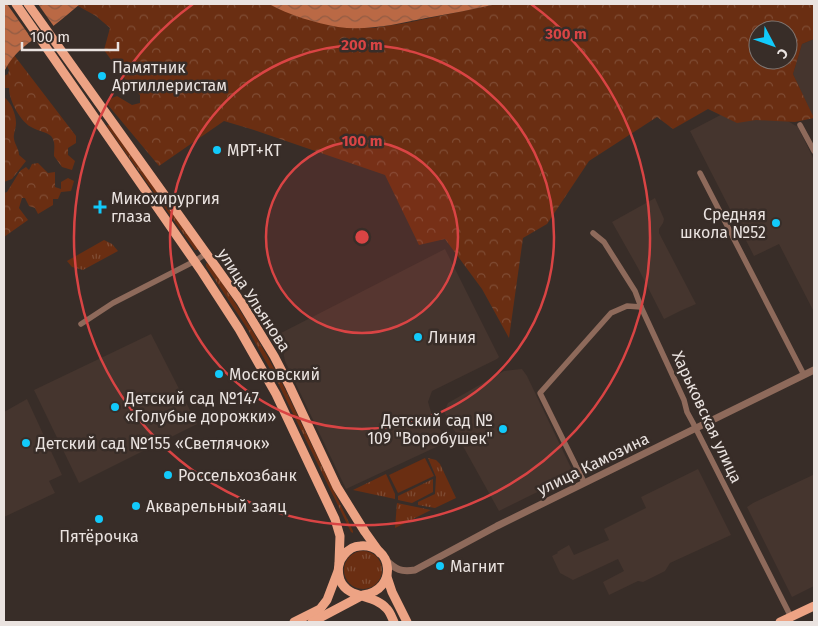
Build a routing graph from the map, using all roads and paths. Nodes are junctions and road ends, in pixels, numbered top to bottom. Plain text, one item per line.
1 (16, 4) edge
2 (28, 4) edge
3 (800, 125) dead end
4 (814, 151) edge
5 (700, 173) dead end
6 (593, 233) dead end
7 (207, 253) junction
8 (195, 262) junction
9 (641, 307) junction
10 (81, 324) dead end
11 (814, 370) edge
12 (804, 375) junction
13 (695, 429) junction
14 (584, 482) junction
15 (383, 556) junction
16 (339, 567) junction
17 (387, 577) junction
18 (363, 595) junction
19 (814, 606) edge
20 (791, 617) junction
21 (294, 622) edge
22 (312, 622) edge
23 (394, 622) edge
24 (407, 622) edge
25 (780, 622) edge

1 - 8 main road, улица Ульянова
2 - 7 main road, улица Ульянова
3 - 4 street
5 - 12 street
6 - 9 street, Харьковская улица
7 - 8 street
7 - 15 main road, улица Ульянова
8 - 10 street
8 - 16 main road, улица Ульянова
9 - 13 street, Харьковская улица
9 - 14 street
11 - 12 street, улица Камозина
12 - 13 street, улица Камозина
13 - 14 street, улица Камозина
13 - 20 street, Харьковская улица
14 - 15 street, улица Камозина
15 - 16 main road
15 - 17 main road
16 - 18 main road
16 - 21 main road
17 - 18 main road
17 - 24 main road
18 - 22 main road
18 - 23 main road
19 - 20 main road
20 - 25 main road

